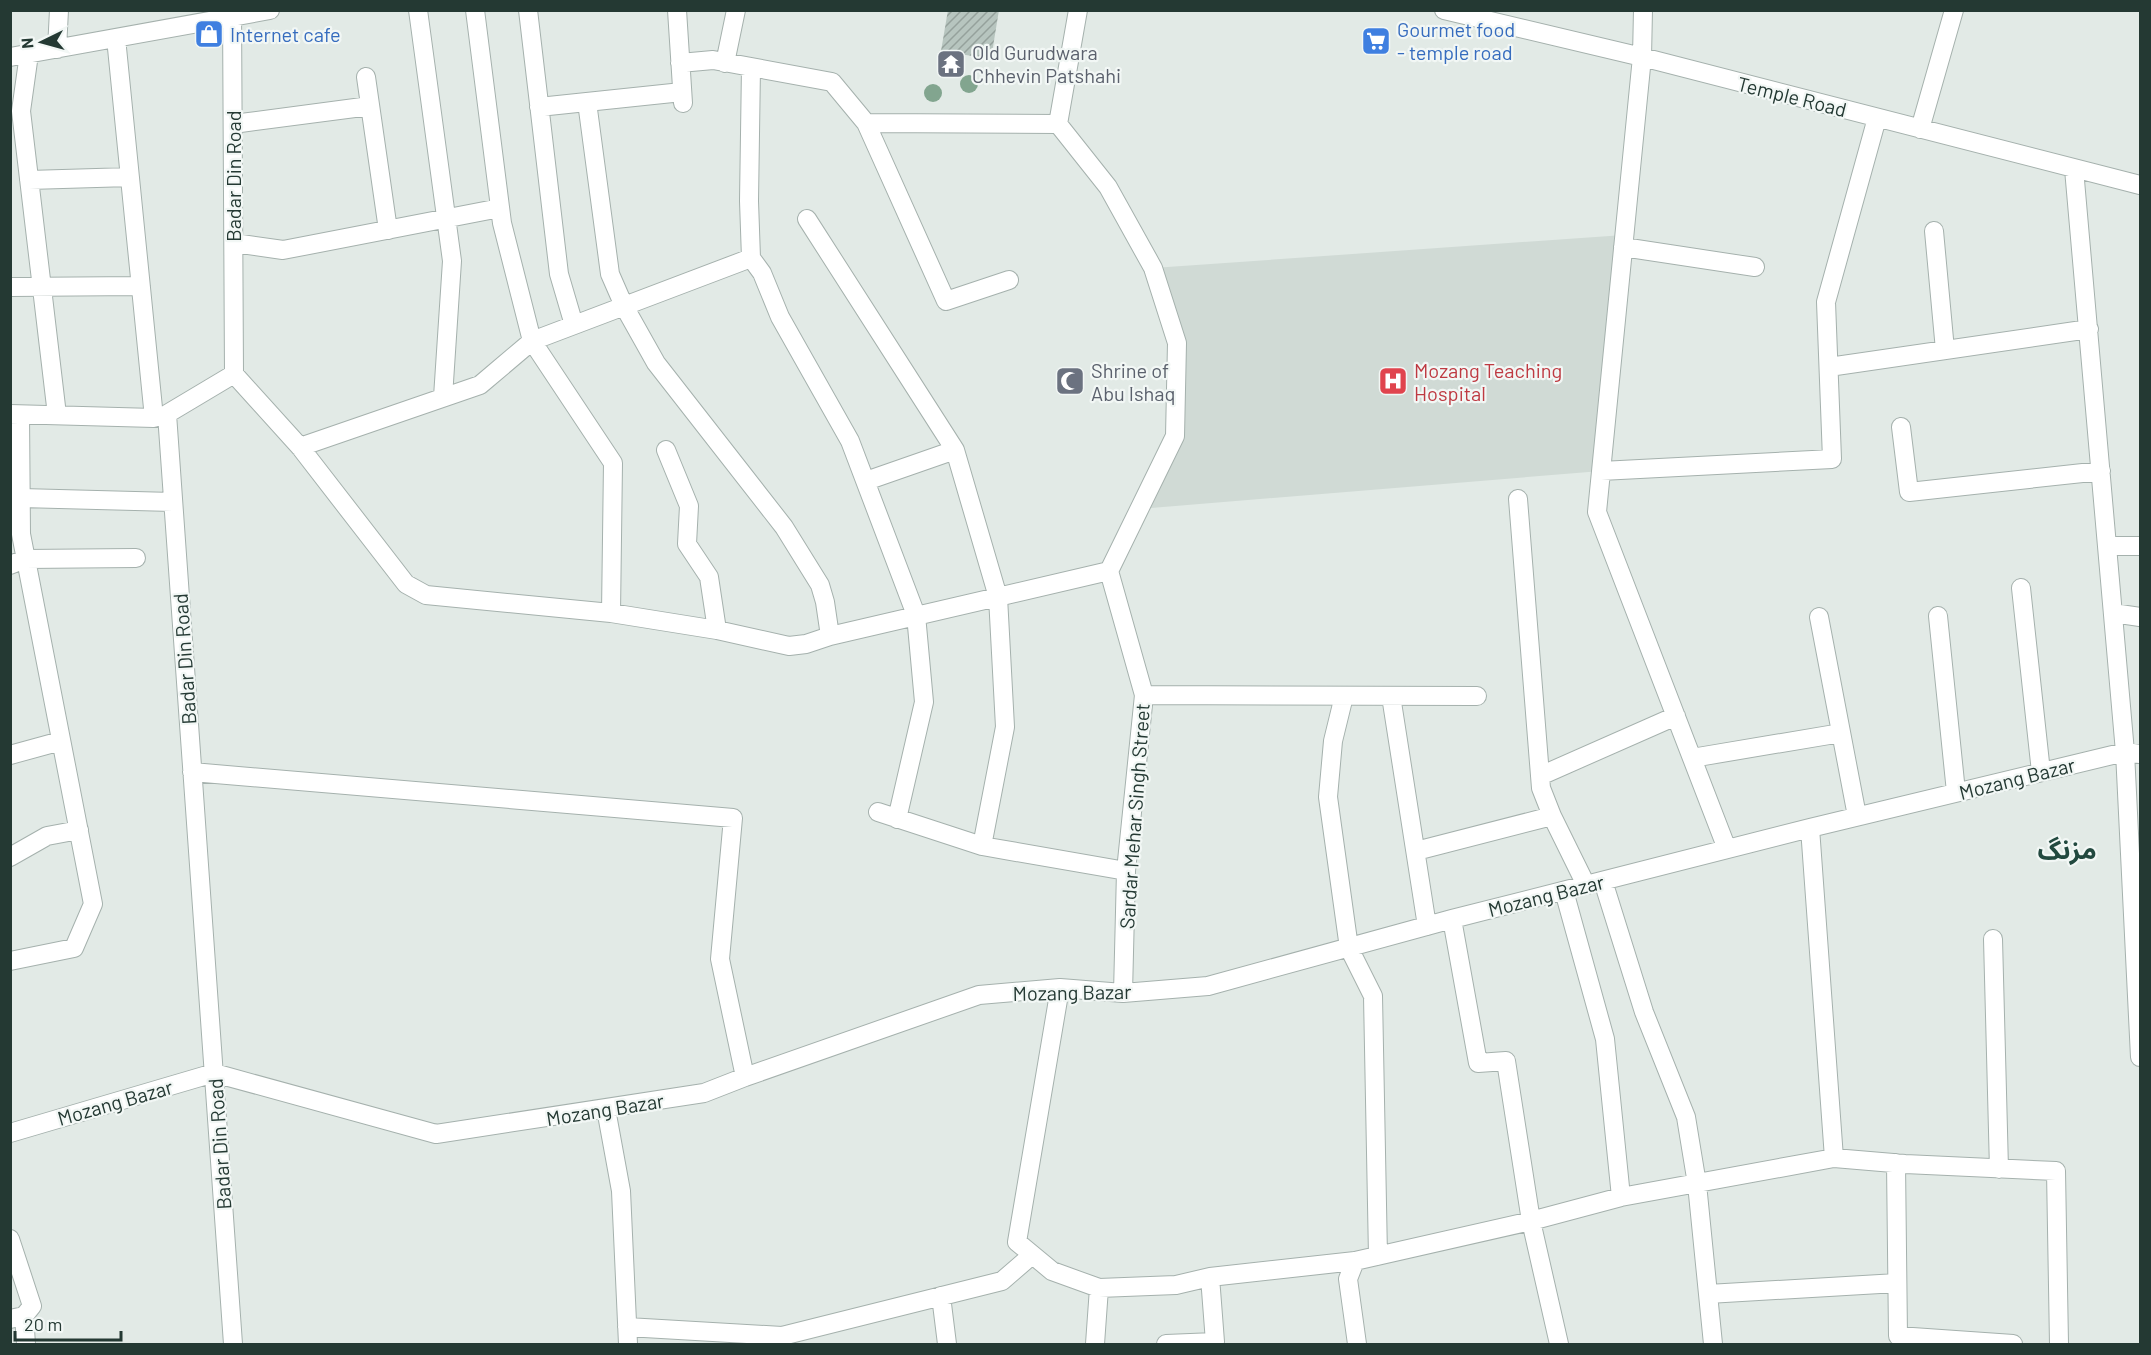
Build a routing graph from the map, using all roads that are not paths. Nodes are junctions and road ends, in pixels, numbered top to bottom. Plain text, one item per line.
1 (59, 10) edge
2 (270, 10) edge
3 (418, 10) edge
4 (475, 10) edge
5 (528, 10) edge
6 (678, 10) edge
7 (736, 10) edge
8 (1078, 10) edge
9 (1443, 10) edge
10 (1643, 10) edge
11 (1954, 10) edge
12 (232, 14) edge
13 (116, 38) junction
14 (57, 49) junction
15 (20, 56) edge
16 (1642, 57) junction
17 (680, 63) junction
18 (725, 63) junction
19 (751, 67) junction
20 (366, 77) dead end
21 (587, 102) junction
22 (370, 106) junction
23 (539, 106) junction
24 (1877, 117) junction
25 (866, 123) junction
26 (232, 124) junction
27 (1058, 124) junction
28 (1920, 129) junction
29 (2074, 169) junction
30 (130, 177) junction
31 (29, 180) junction
32 (2140, 185) edge
33 (500, 208) junction
34 (446, 218) junction
35 (807, 219) dead end
36 (388, 230) junction
37 (1934, 231) dead end
38 (234, 243) junction
39 (1623, 248) junction
40 (750, 258) junction
41 (1755, 267) dead end
42 (1010, 280) dead end
43 (141, 286) junction
44 (10, 287) edge
45 (42, 287) junction
46 (624, 306) junction
47 (574, 325) junction
48 (2090, 328) junction
49 (532, 341) junction
50 (1945, 350) junction
51 (1829, 367) junction
52 (234, 374) junction
53 (443, 397) junction
54 (15, 414) edge
55 (57, 415) junction
56 (1901, 426) dead end
57 (300, 447) junction
58 (666, 450) dead end
59 (955, 450) junction
60 (1601, 471) junction
61 (2101, 471) junction
62 (866, 481) junction
63 (1518, 499) dead end
64 (16, 500) edge
65 (173, 502) junction
66 (2107, 546) junction
67 (2140, 546) edge
68 (136, 558) dead end
69 (18, 562) edge
70 (1109, 571) junction
71 (2021, 588) dead end
72 (998, 597) junction
73 (611, 613) junction
74 (2113, 613) junction
75 (916, 615) junction
76 (1938, 616) dead end
77 (1819, 617) dead end
78 (2140, 617) edge
79 (717, 630) junction
80 (830, 636) junction
81 (1144, 695) junction
82 (1344, 696) junction
83 (1391, 696) junction
84 (1476, 696) dead end
85 (1676, 716) junction
86 (1841, 733) junction
87 (62, 741) junction
88 (2133, 753) edge
89 (10, 755) edge
90 (1692, 758) junction
91 (192, 772) junction
92 (2041, 772) junction
93 (1540, 776) junction
94 (1956, 792) junction
95 (878, 812) dead end
96 (1552, 816) junction
97 (1857, 816) junction
98 (897, 819) junction
99 (1810, 828) junction
100 (79, 830) junction
101 (982, 846) junction
102 (1727, 849) junction
103 (1416, 851) junction
104 (10, 857) edge
105 (1125, 871) junction
106 (1594, 883) junction
107 (1564, 891) junction
108 (1452, 919) junction
109 (1428, 926) junction
110 (1993, 939) dead end
111 (1349, 948) junction
112 (11, 955) edge
113 (1060, 988) junction
114 (1123, 993) junction
115 (2140, 1057) edge
116 (214, 1073) junction
117 (745, 1077) junction
118 (606, 1109) junction
119 (10, 1133) edge
120 (1834, 1158) junction
121 (1896, 1163) junction
122 (1999, 1169) junction
123 (1697, 1184) junction
124 (1621, 1197) junction
125 (1531, 1221) junction
126 (10, 1239) edge
127 (1032, 1255) junction
128 (1378, 1256) junction
129 (1355, 1261) junction
130 (1210, 1277) junction
131 (1897, 1283) junction
132 (1099, 1288) junction
133 (1708, 1294) junction
134 (941, 1296) junction
135 (17, 1317) edge
136 (628, 1336) edge
137 (26, 1344) edge
138 (233, 1344) edge
139 (947, 1344) edge
140 (1095, 1344) edge
141 (1166, 1344) edge
142 (1358, 1344) edge
143 (1559, 1344) edge
144 (1713, 1344) edge
145 (2013, 1344) edge
146 (2059, 1344) edge

1 - 14 street
2 - 12 street
3 - 34 street
4 - 33 street
5 - 23 street
6 - 17 street
7 - 18 street
8 - 27 street
9 - 16 street, Temple Road
10 - 16 street
11 - 28 street
12 - 13 street
12 - 26 street, Badar Din Road
13 - 14 street
13 - 30 street
14 - 15 street
15 - 31 street
16 - 24 street, Temple Road
16 - 39 street
17 - 18 street
17 - 21 street
18 - 19 street
19 - 25 street
19 - 40 street
20 - 22 street
21 - 23 street
21 - 46 street
22 - 26 street
22 - 36 street
23 - 47 street
24 - 28 street, Temple Road
24 - 51 street
25 - 27 street
25 - 42 street
26 - 38 street, Badar Din Road
27 - 70 street
28 - 29 street, Temple Road
29 - 32 street, Temple Road
29 - 48 street
30 - 31 street
30 - 43 street
31 - 45 street
33 - 34 street
33 - 49 street
34 - 36 street
34 - 53 street
35 - 59 street
36 - 38 street
37 - 50 street
38 - 52 street, Badar Din Road
39 - 41 street
39 - 60 street
40 - 46 street
40 - 62 street
43 - 45 street
43 - 55 street
44 - 45 street
45 - 55 street
46 - 47 street
46 - 80 street
47 - 49 street
48 - 50 street
48 - 61 street
49 - 53 street
49 - 73 street
50 - 51 street
51 - 60 street
52 - 57 street
52 - 65 street, Badar Din Road
53 - 57 street
54 - 55 street
54 - 64 street
56 - 61 street
57 - 73 street
58 - 79 street
59 - 62 street
59 - 72 street
60 - 85 street
61 - 66 street
62 - 75 street
63 - 93 street
64 - 65 street
64 - 69 street
65 - 91 street, Badar Din Road
66 - 67 street
66 - 74 street
68 - 69 street
69 - 87 street
70 - 72 street
70 - 81 street, Sardar Mehar Singh Street
71 - 92 street
72 - 75 street
72 - 101 street
73 - 79 street
74 - 78 street
74 - 88 street
75 - 80 street
75 - 98 street
76 - 94 street
77 - 86 street
79 - 80 street
81 - 82 street
81 - 105 street, Sardar Mehar Singh Street
82 - 83 street
82 - 111 street
83 - 84 street
83 - 103 street
85 - 90 street
85 - 93 street
86 - 90 street
86 - 97 street
87 - 89 street
87 - 100 street
88 - 92 street, Mozang Bazar
88 - 115 street
90 - 102 street
91 - 116 street, Badar Din Road
91 - 117 street
92 - 94 street, Mozang Bazar
93 - 96 street
94 - 97 street, Mozang Bazar
95 - 98 street
96 - 103 street
96 - 106 street
97 - 99 street, Mozang Bazar
98 - 101 street
99 - 102 street, Mozang Bazar
99 - 120 street
100 - 104 street
100 - 112 street
101 - 105 street
102 - 106 street, Mozang Bazar
103 - 109 street
105 - 114 street, Sardar Mehar Singh Street
106 - 107 street, Mozang Bazar
106 - 123 street
107 - 108 street, Mozang Bazar
107 - 124 street
108 - 109 street, Mozang Bazar
108 - 125 street
109 - 111 street, Mozang Bazar
110 - 122 street
111 - 114 street, Mozang Bazar
111 - 128 street
113 - 114 street, Mozang Bazar
113 - 117 street, Mozang Bazar
113 - 127 street
116 - 118 street, Mozang Bazar
116 - 119 street, Mozang Bazar
116 - 138 street, Badar Din Road
117 - 118 street, Mozang Bazar
118 - 136 street
120 - 121 street
120 - 123 street
121 - 122 street
121 - 131 street
122 - 146 street
123 - 124 street
123 - 133 street
124 - 125 street
125 - 128 street
125 - 143 street
126 - 135 street
127 - 132 street
127 - 134 street
128 - 129 street
129 - 130 street
129 - 142 street
130 - 132 street
130 - 141 street
131 - 133 street
131 - 145 street
132 - 140 street
133 - 144 street
134 - 136 street
134 - 139 street
135 - 137 street

